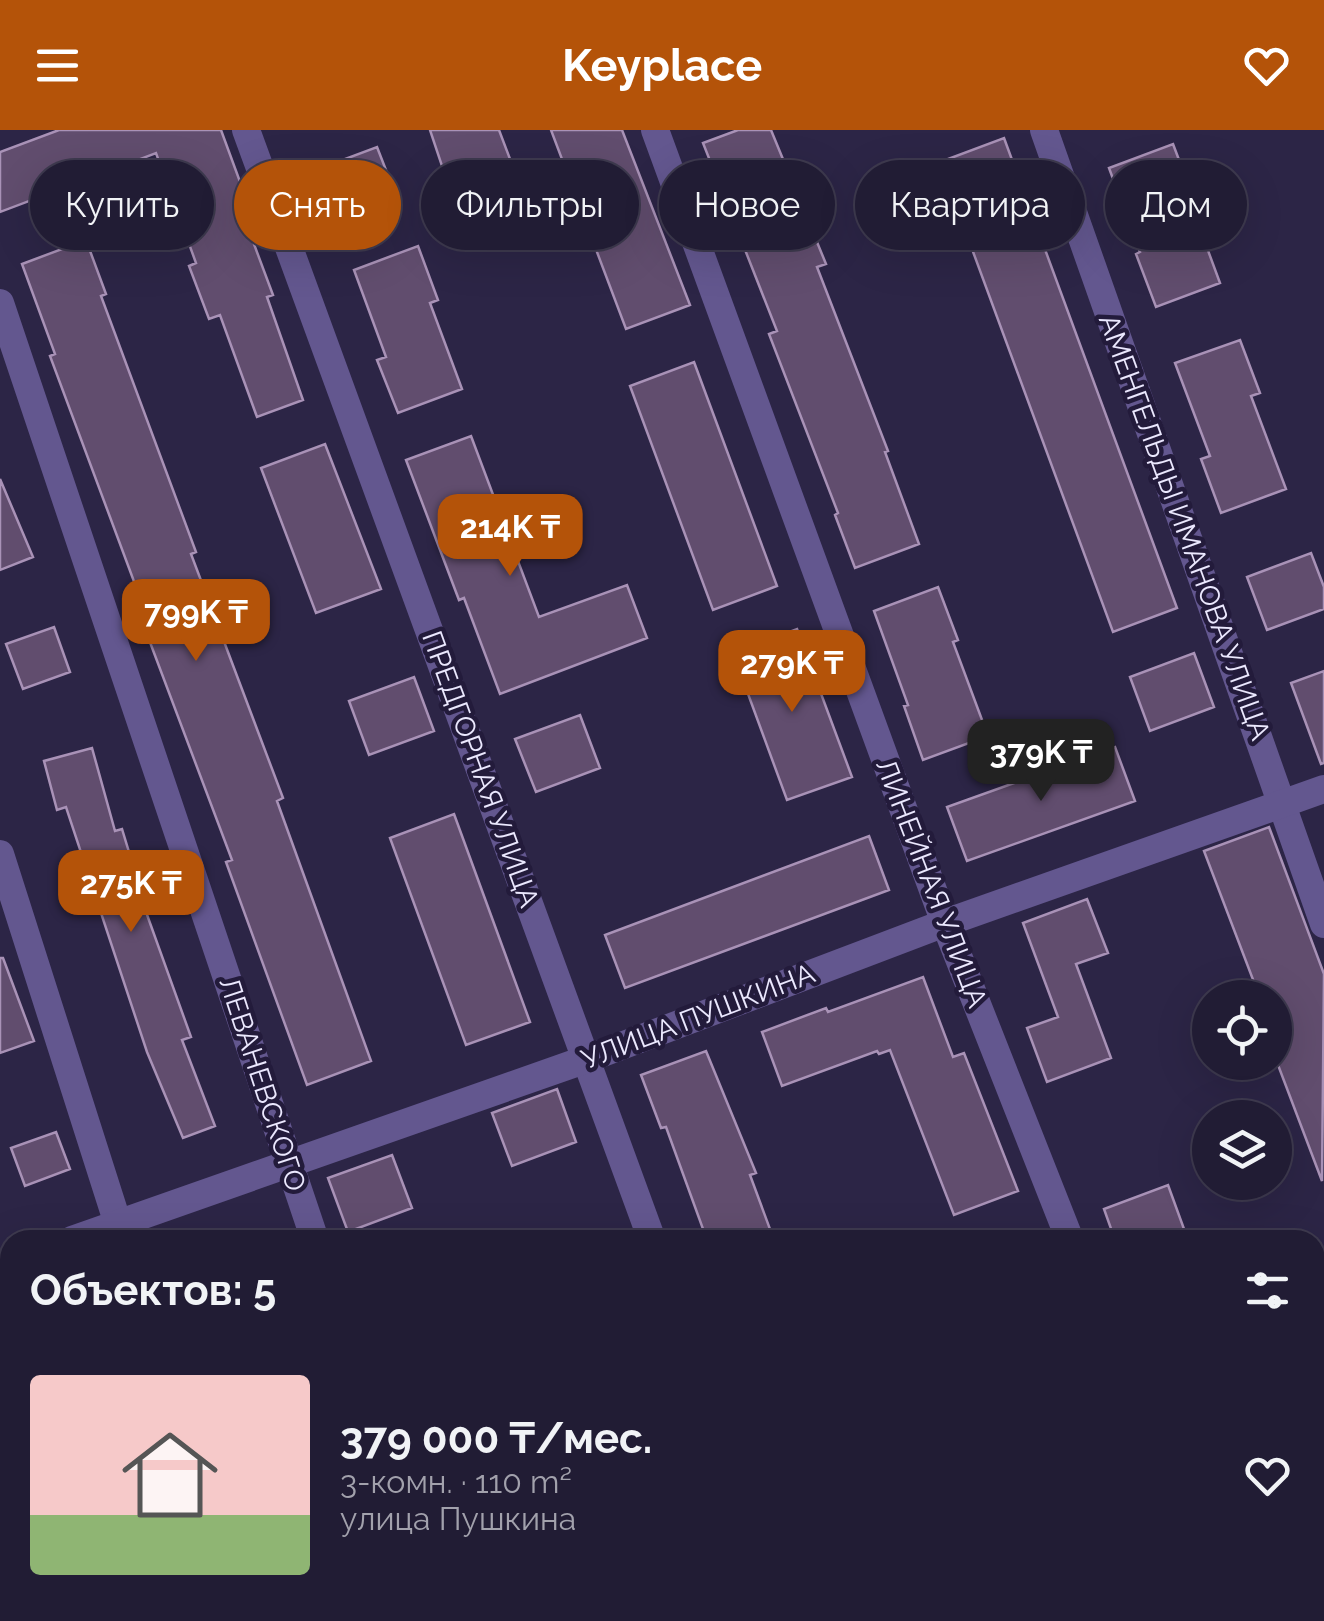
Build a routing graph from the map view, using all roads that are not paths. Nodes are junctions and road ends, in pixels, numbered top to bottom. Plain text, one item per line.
1 (246, 130) edge
2 (655, 130) edge
3 (1044, 130) edge
4 (0, 304) edge
5 (1324, 789) edge
6 (1283, 803) junction
7 (0, 854) edge
8 (945, 923) junction
9 (1324, 924) edge
10 (587, 1059) junction
11 (288, 1162) junction
12 (118, 1224) junction
13 (101, 1230) edge
14 (312, 1230) edge
15 (648, 1230) edge
16 (1066, 1230) edge

1 - 10 street, ПРЕДГОРНАЯ УЛИЦА
2 - 8 street, ЛИНЕЙНАЯ УЛИЦА
3 - 6 street, АМЕНГЕЛЬДЫ ИМАНОВА УЛИЦА
4 - 11 street, ЛЕВАНЕВСКОГО
5 - 6 street, УЛИЦА ПУШКИНА
6 - 8 street, УЛИЦА ПУШКИНА
6 - 9 street, АМЕНГЕЛЬДЫ ИМАНОВА УЛИЦА
7 - 12 street
8 - 10 street, УЛИЦА ПУШКИНА
8 - 16 street, ЛИНЕЙНАЯ УЛИЦА
10 - 11 street, УЛИЦА ПУШКИНА
10 - 15 street, ПРЕДГОРНАЯ УЛИЦА
11 - 12 street, УЛИЦА ПУШКИНА
11 - 14 street, ЛЕВАНЕВСКОГО
12 - 13 street, УЛИЦА ПУШКИНА

